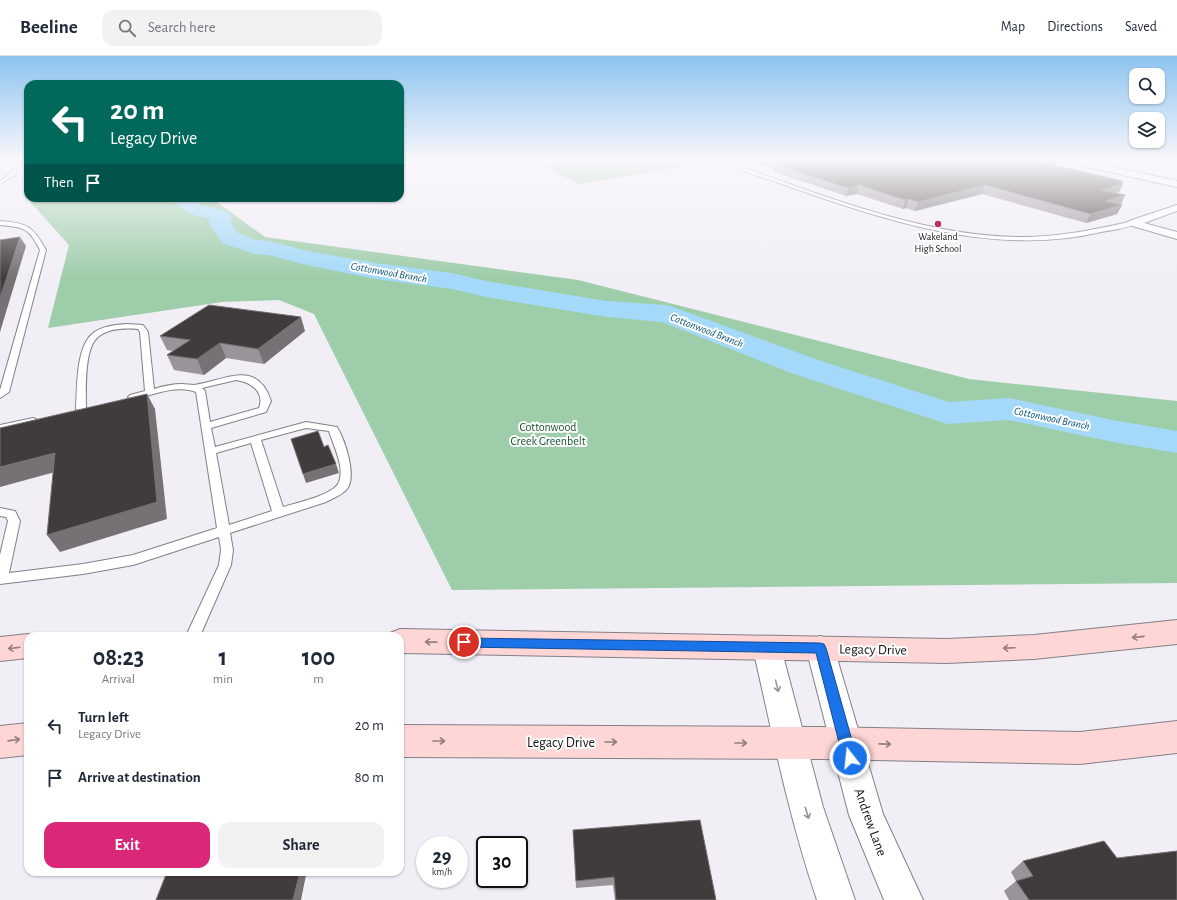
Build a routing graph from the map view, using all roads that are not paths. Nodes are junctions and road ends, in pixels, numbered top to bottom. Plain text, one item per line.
1 (831, 199) edge
2 (1177, 208) edge
3 (1145, 219) junction
4 (1133, 223) junction
5 (0, 224) edge
6 (1177, 228) edge
7 (1177, 236) edge
8 (193, 388) junction
9 (150, 393) junction
10 (0, 395) edge
11 (119, 400) edge
12 (81, 409) edge
13 (44, 418) edge
14 (206, 426) junction
15 (0, 428) edge
16 (255, 439) junction
17 (210, 451) junction
18 (0, 512) edge
19 (279, 513) junction
20 (224, 530) junction
21 (1, 579) edge
22 (195, 632) edge
23 (1177, 632) edge
24 (404, 641) edge
25 (24, 646) edge
26 (768, 648) junction
27 (820, 648) junction
28 (0, 649) edge
29 (1177, 737) edge
30 (24, 739) edge
31 (404, 741) edge
32 (0, 742) edge
33 (791, 743) junction
34 (846, 744) junction
35 (836, 900) edge
36 (904, 900) edge

1 - 4 lane
2 - 3 street
3 - 4 street
3 - 6 street
4 - 7 street
5 - 10 lane
8 - 9 lane
8 - 14 lane
8 - 14 lane
9 - 11 lane
9 - 12 lane
13 - 15 lane
14 - 17 lane
16 - 17 lane
16 - 19 lane
16 - 19 lane
17 - 20 lane
18 - 21 lane
19 - 20 lane
20 - 21 lane
20 - 22 lane
23 -> 27 main road, Legacy Drive
26 -> 24 main road, Legacy Drive
25 -> 28 main road
26 - 27 main road, Legacy Drive
26 -> 33 street
27 - 34 street, Andrew Lane
34 -> 29 main road, Legacy Drive
32 -> 30 main road
31 -> 33 main road, Legacy Drive
33 - 34 main road, Legacy Drive
33 -> 35 street
34 - 36 street, Andrew Lane

